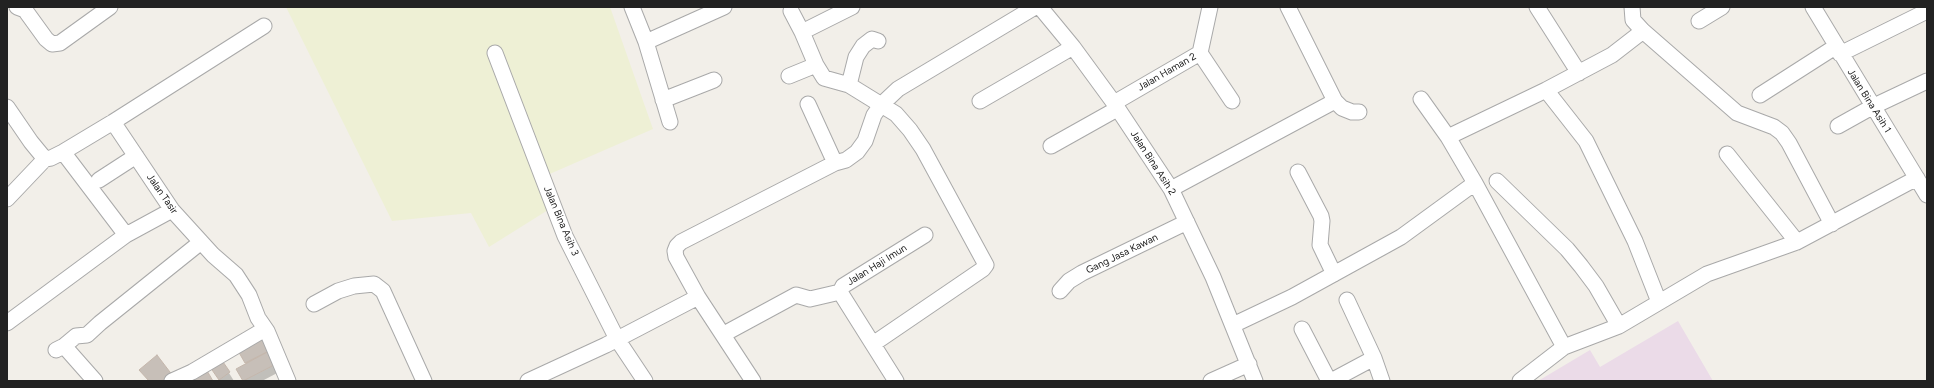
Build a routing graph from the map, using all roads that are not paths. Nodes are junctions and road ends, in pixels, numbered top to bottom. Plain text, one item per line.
1 (16, 7) edge
2 (110, 7) edge
3 (632, 7) edge
4 (724, 7) edge
5 (852, 7) edge
6 (1035, 7) edge
7 (1040, 7) edge
8 (1210, 7) edge
9 (1288, 7) edge
10 (1537, 7) edge
11 (1632, 7) edge
12 (1722, 7) edge
13 (1813, 7) edge
14 (7, 9) edge
15 (791, 11) dead end
16 (1927, 11) edge
17 (1699, 21) dead end
18 (264, 26) dead end
19 (1643, 31) junction
20 (802, 32) junction
21 (878, 41) dead end
22 (646, 42) junction
23 (1073, 47) junction
24 (1838, 50) junction
25 (496, 52) dead end
26 (1200, 53) junction
27 (816, 65) junction
28 (1579, 73) junction
29 (789, 76) dead end
30 (714, 80) dead end
31 (1927, 82) edge
32 (849, 85) junction
33 (1546, 90) junction
34 (1760, 94) dead end
35 (1421, 99) dead end
36 (664, 100) junction
37 (980, 101) dead end
38 (1232, 101) dead end
39 (1336, 101) junction
40 (808, 104) dead end
41 (881, 105) junction
42 (1116, 106) junction
43 (7, 107) edge
44 (1872, 107) junction
45 (1359, 112) dead end
46 (113, 122) junction
47 (670, 122) dead end
48 (1838, 126) dead end
49 (1448, 137) junction
50 (1051, 146) dead end
51 (63, 152) junction
52 (1727, 154) dead end
53 (136, 156) junction
54 (45, 159) junction
55 (835, 163) junction
56 (1298, 172) dead end
57 (1917, 178) junction
58 (99, 180) dead end
59 (1497, 181) dead end
60 (1475, 184) junction
61 (1171, 189) junction
62 (1927, 195) edge
63 (7, 199) edge
64 (172, 210) junction
65 (1187, 222) junction
66 (1832, 224) junction
67 (126, 235) junction
68 (925, 235) dead end
69 (201, 242) junction
70 (1797, 242) junction
71 (1334, 274) junction
72 (1060, 290) dead end
73 (840, 292) junction
74 (698, 297) junction
75 (1347, 300) dead end
76 (1659, 302) junction
77 (314, 304) dead end
78 (7, 323) edge
79 (1233, 325) junction
80 (1619, 326) junction
81 (1302, 328) dead end
82 (265, 329) junction
83 (724, 334) junction
84 (617, 339) junction
85 (873, 344) junction
86 (1564, 348) junction
87 (1374, 358) junction
88 (1249, 364) junction
89 (95, 381) edge
90 (172, 381) edge
91 (288, 381) edge
92 (424, 381) edge
93 (528, 381) edge
94 (645, 381) edge
95 (753, 381) edge
96 (896, 381) edge
97 (1211, 381) edge
98 (1256, 381) edge
99 (1330, 381) edge
100 (1382, 381) edge
101 (1520, 381) edge

1 - 2 street
1 - 14 street
3 - 22 street
4 - 22 street
5 - 20 street
6 - 41 street
7 - 23 street, Jalan Bina Asih 2
8 - 26 street, Jalan Haman 2
9 - 39 street
10 - 28 street
11 - 19 street
12 - 17 street
13 - 24 street, Jalan Bina Asih 1
15 - 20 street
16 - 24 street
18 - 46 street
19 - 28 street
19 - 66 street
20 - 27 street
21 - 32 street
22 - 36 street
23 - 37 street
23 - 42 street, Jalan Bina Asih 2
24 - 34 street
24 - 44 street, Jalan Bina Asih 1
25 - 84 street, Jalan Bina Asih 3
26 - 38 street
26 - 42 street, Jalan Haman 2
27 - 29 street
27 - 32 street
28 - 33 street
30 - 36 street
31 - 44 street
32 - 41 street
33 - 49 street
33 - 76 street
35 - 49 street
36 - 47 street
39 - 45 street
39 - 61 street
40 - 55 street
41 - 55 street
41 - 85 street
42 - 50 street, Jalan Haman 2
42 - 61 street, Jalan Bina Asih 2
43 - 54 street
44 - 48 street
44 - 57 street, Jalan Bina Asih 1
46 - 51 street
46 - 53 street, Jalan Tasir
49 - 60 street
51 - 54 street
51 - 67 street
52 - 70 street
53 - 58 street
53 - 64 street, Jalan Tasir
54 - 63 street
55 - 74 street
56 - 71 street
57 - 62 street, Jalan Bina Asih 1
57 - 66 street
59 - 80 street
60 - 71 street
60 - 86 street
61 - 65 street, Jalan Bina Asih 2
64 - 67 street
64 - 69 street, Jalan Tasir
65 - 72 street, Gang Jasa Kawan
65 - 79 street, Jalan Bina Asih 2
66 - 70 street
67 - 78 street
68 - 73 street, Jalan Haji Imun
69 - 82 street, Jalan Tasir
69 - 89 street
70 - 76 street
71 - 79 street
73 - 83 street
73 - 85 street, Jalan Haji Imun
74 - 83 street
74 - 84 street
75 - 87 street
76 - 80 street
77 - 92 street
79 - 88 street, Jalan Bina Asih 2
80 - 86 street
81 - 99 street
82 - 90 street
82 - 91 street, Jalan Tasir
83 - 95 street
84 - 93 street
84 - 94 street, Jalan Bina Asih 3
85 - 96 street, Jalan Haji Imun
86 - 101 street
87 - 99 street
87 - 100 street
88 - 97 street
88 - 98 street, Jalan Bina Asih 2

